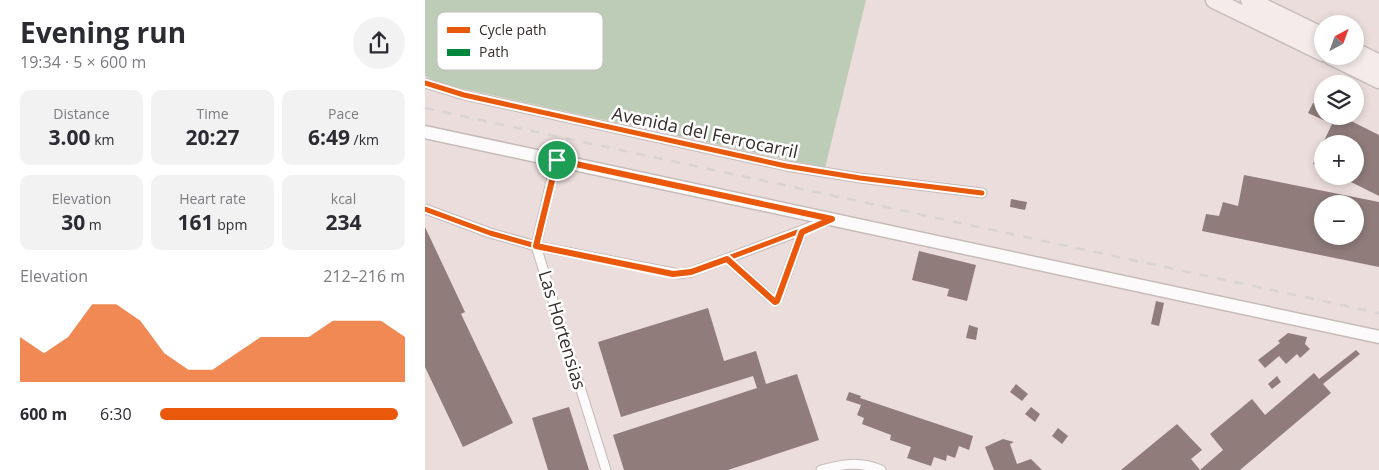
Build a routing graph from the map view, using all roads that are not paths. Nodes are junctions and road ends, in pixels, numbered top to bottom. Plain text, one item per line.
1 (1214, 0) edge
2 (1249, 0) edge
3 (1314, 32) edge
4 (1314, 49) edge
5 (1364, 56) edge
6 (1379, 63) edge
7 (1348, 65) edge
8 (1379, 80) edge
9 (425, 83) edge
10 (425, 132) edge
11 (557, 160) junction
12 (981, 193) dead end
13 (425, 209) edge
14 (832, 219) junction
15 (802, 232) junction
16 (536, 246) junction
17 (727, 259) junction
18 (1379, 336) edge
19 (606, 470) edge
20 (821, 470) edge
21 (881, 470) edge

1 - 4 highway
2 - 3 highway
5 - 6 highway
7 - 8 highway
9 - 12 street, Avenida del Ferrocarril
10 - 11 main road
11 - 14 main road
11 - 16 street
13 - 16 street
14 - 15 street
14 - 18 main road
15 - 17 street
15 - 17 street
16 - 17 street
16 - 19 street, Las Hortensias
20 - 21 street

